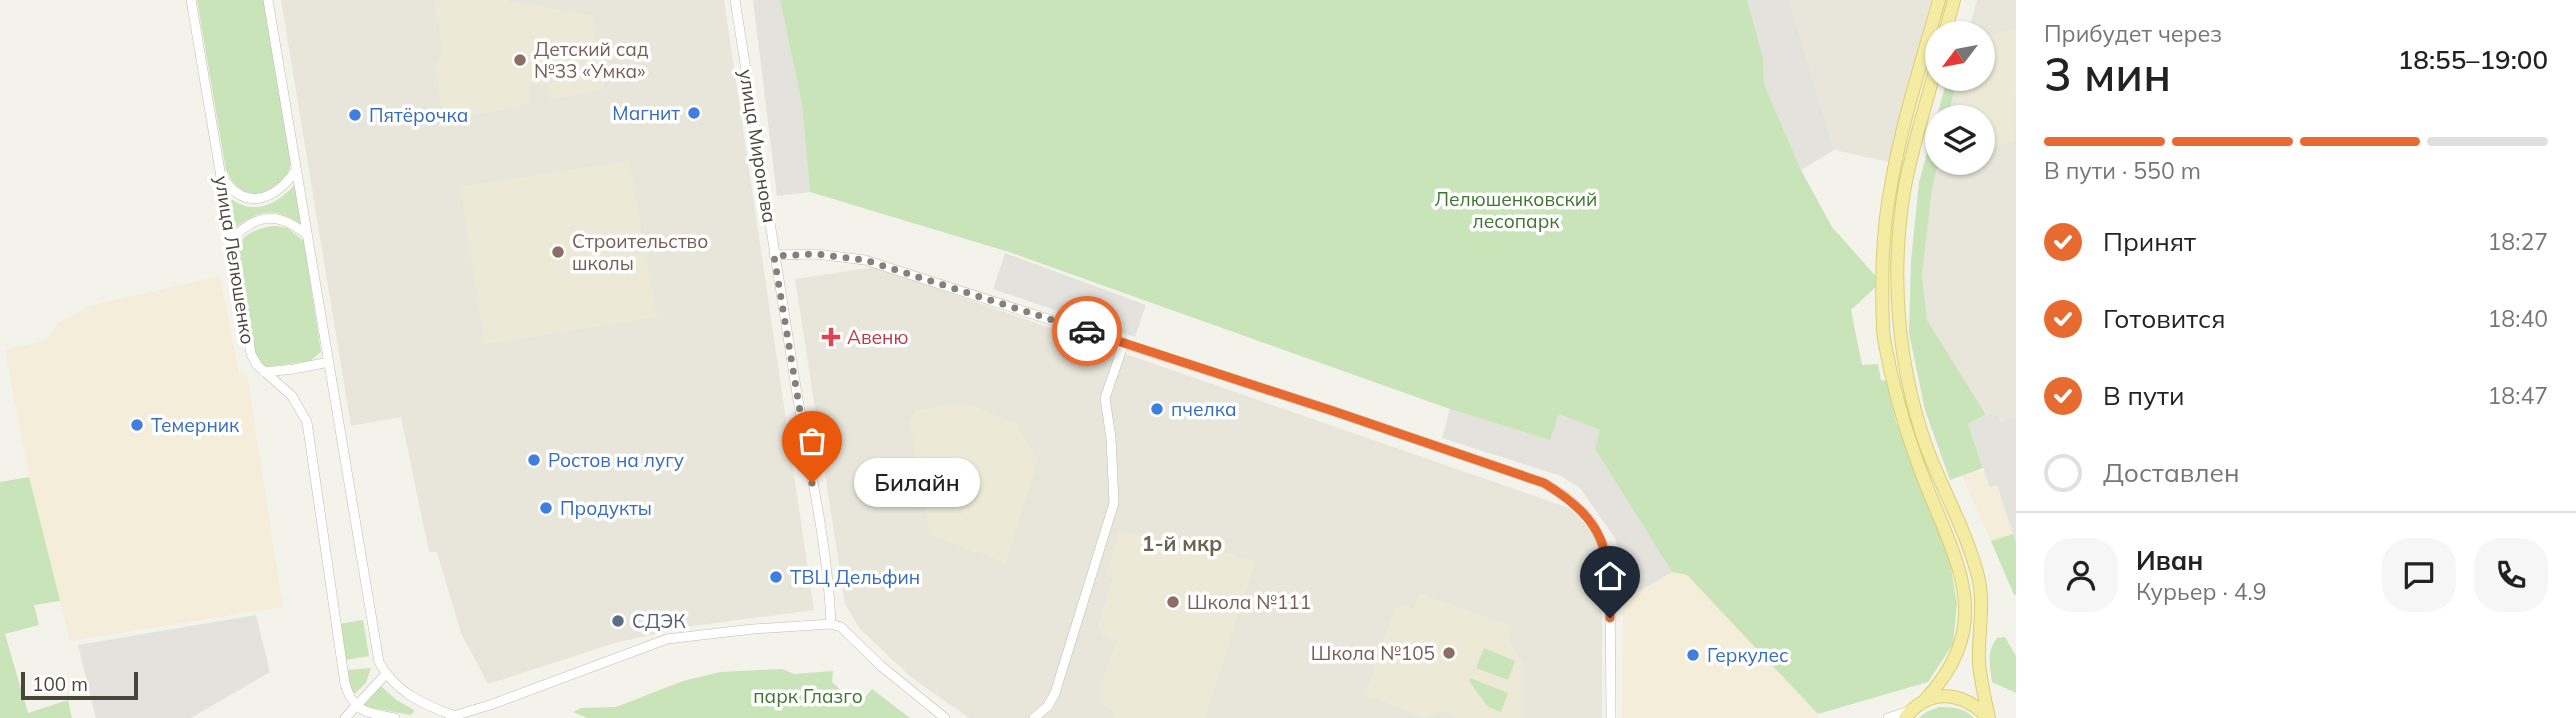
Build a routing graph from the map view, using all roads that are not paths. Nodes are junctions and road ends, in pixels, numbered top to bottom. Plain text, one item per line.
1 (191, 0) edge
2 (268, 0) edge
3 (735, 0) edge
4 (1939, 0) edge
5 (1954, 0) edge
6 (1948, 21) edge
7 (1930, 91) edge
8 (296, 170) junction
9 (222, 178) junction
10 (307, 235) junction
11 (231, 240) junction
12 (774, 256) junction
13 (1124, 343) junction
14 (329, 362) junction
15 (264, 372) junction
16 (831, 624) junction
17 (386, 674) junction
18 (1925, 701) junction
19 (355, 706) junction
20 (1908, 714) edge
21 (454, 716) junction
22 (345, 718) edge
23 (395, 718) edge
24 (444, 718) edge
25 (945, 718) edge
26 (1034, 718) edge
27 (1611, 718) edge
28 (1888, 718) edge
29 (1989, 718) edge

1 - 9 street, улица Лелюшенко
2 - 8 street
3 - 12 street, улица Миронова
4 - 18 main road
5 - 6 main road
7 - 29 main road
8 - 9 street
8 - 10 street
9 - 11 street, улица Лелюшенко
10 - 11 street
10 - 14 street
11 - 15 street, улица Лелюшенко
12 - 13 street
12 - 16 street, улица Миронова
13 - 26 street
13 - 27 street
14 - 15 street
14 - 17 street
15 - 19 street, улица Лелюшенко
16 - 21 street
16 - 25 street
17 - 19 street
17 - 21 street
18 - 20 main road
18 - 29 main road
19 - 22 street
19 - 23 street
20 - 28 street
21 - 24 street

